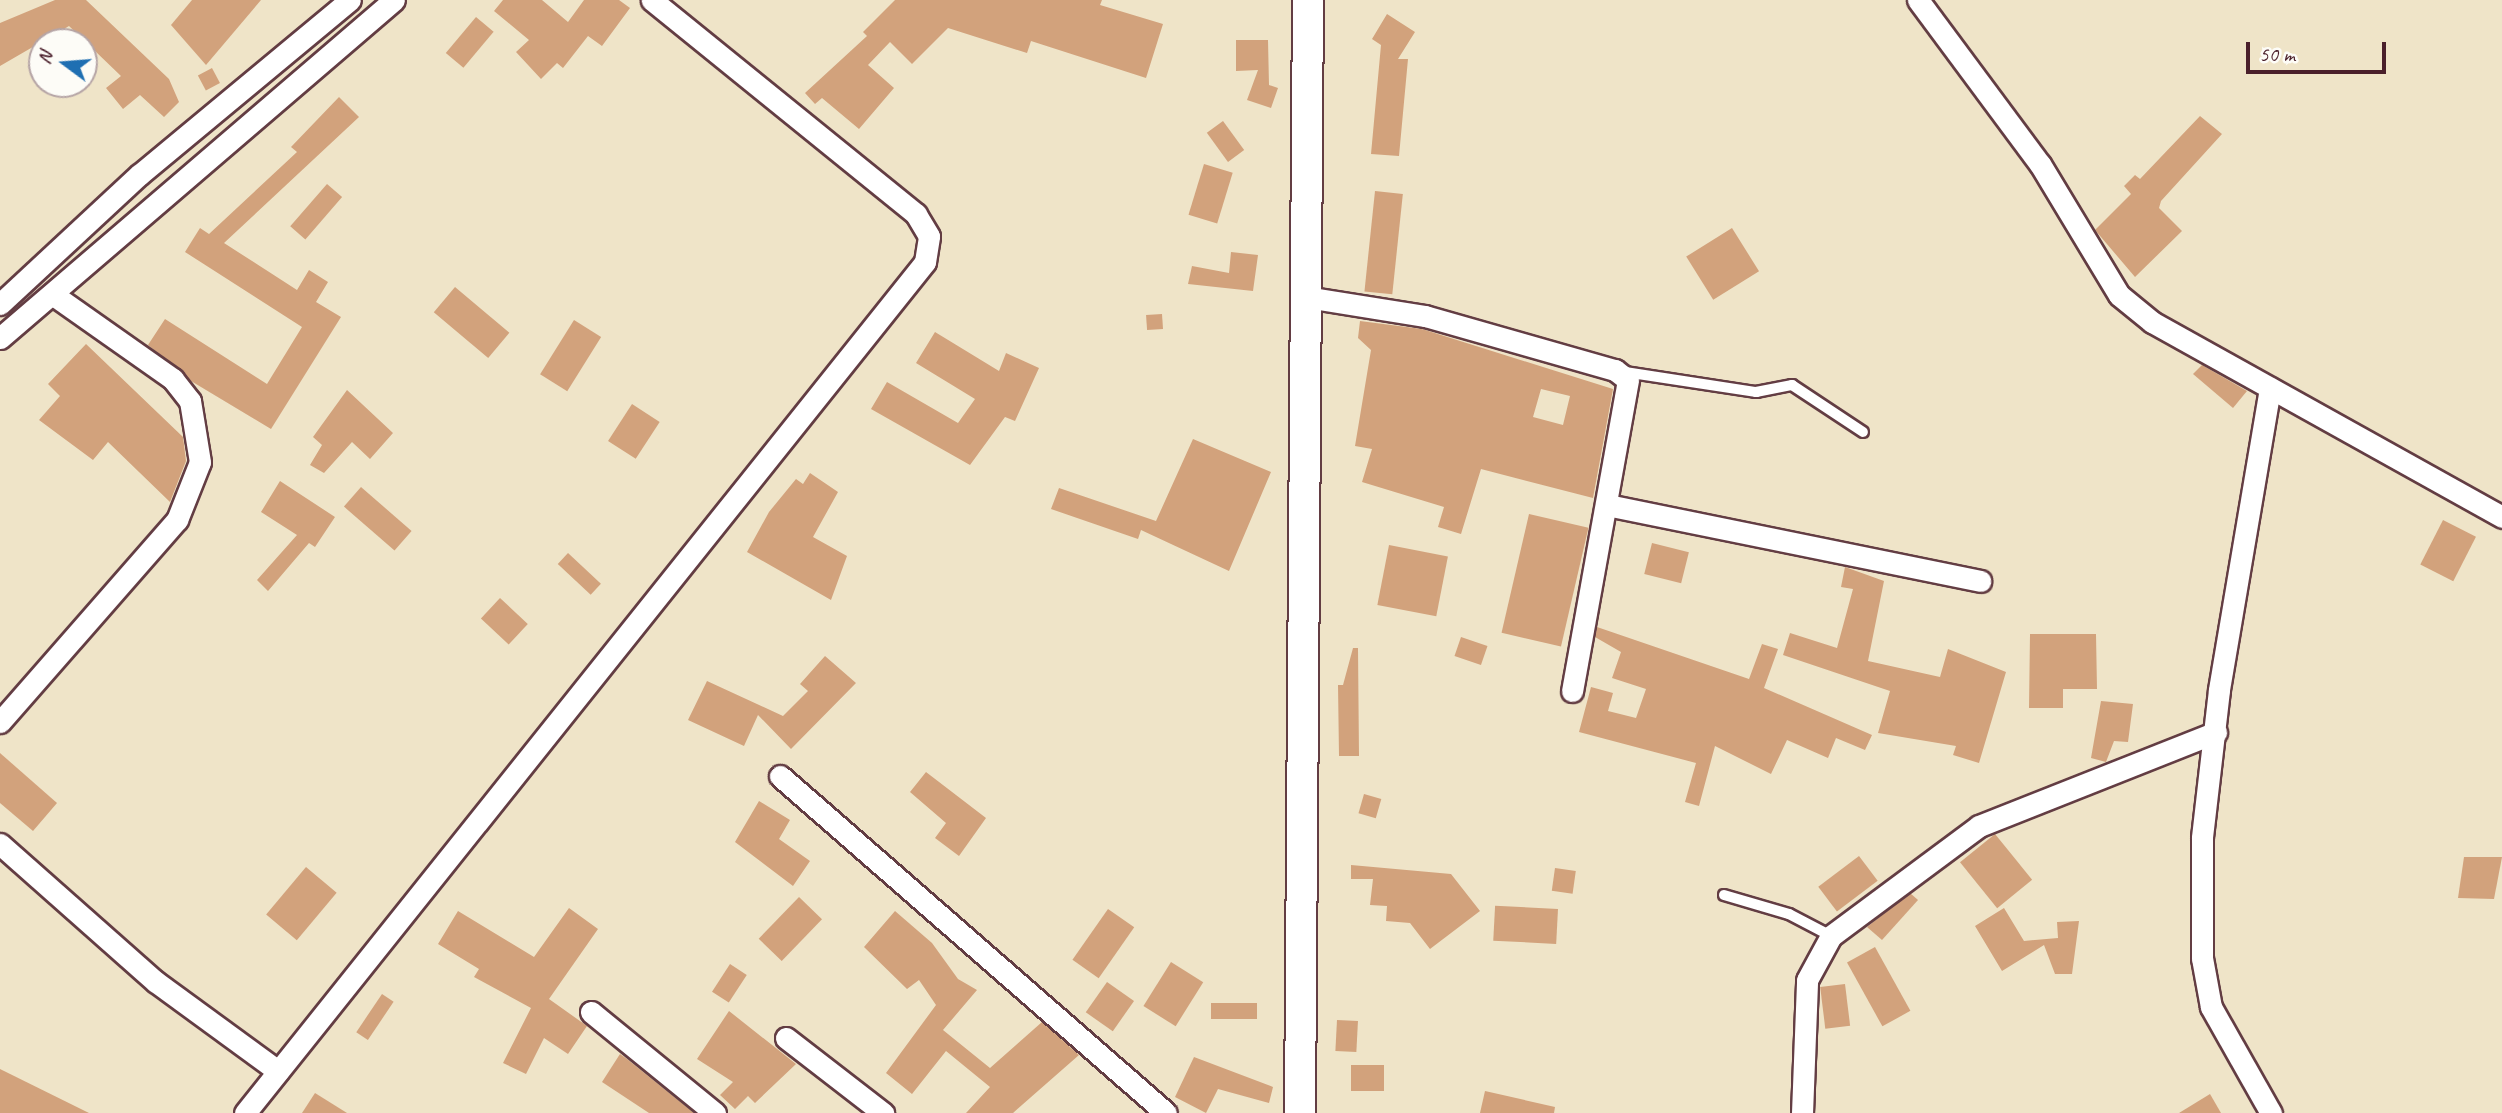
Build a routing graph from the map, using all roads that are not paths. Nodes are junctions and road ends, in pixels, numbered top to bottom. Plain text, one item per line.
1 (350, 0) edge
2 (394, 0) edge
3 (652, 0) edge
4 (1308, 0) edge
5 (1918, 0) edge
6 (319, 32) junction
7 (337, 54) junction
8 (55, 296) junction
9 (1306, 297) junction
10 (0, 304) edge
11 (0, 338) edge
12 (1615, 370) junction
13 (2270, 388) junction
14 (1863, 432) dead end
15 (1607, 505) junction
16 (2502, 517) edge
17 (1980, 581) dead end
18 (1572, 691) dead end
19 (0, 722) edge
20 (2216, 732) junction
21 (780, 776) dead end
22 (0, 844) edge
23 (1724, 895) dead end
24 (1830, 936) junction
25 (591, 1012) dead end
26 (786, 1038) dead end
27 (278, 1071) junction
28 (245, 1113) edge
29 (715, 1113) edge
30 (883, 1113) edge
31 (1166, 1113) edge
32 (1300, 1113) edge
33 (1802, 1113) edge
34 (2271, 1113) edge

1 - 6 street
2 - 7 street
3 - 27 street
4 - 9 main road
5 - 13 street
6 - 7 street
6 - 10 street
7 - 8 street
8 - 11 street
8 - 19 street
9 - 12 street
9 - 32 main road
12 - 14 lane
12 - 15 street
13 - 16 street
13 - 20 street
15 - 17 street
15 - 18 street
20 - 24 street
20 - 34 street
21 - 31 street
22 - 27 street
23 - 24 lane
24 - 33 street
25 - 29 street
26 - 30 street
27 - 28 street

